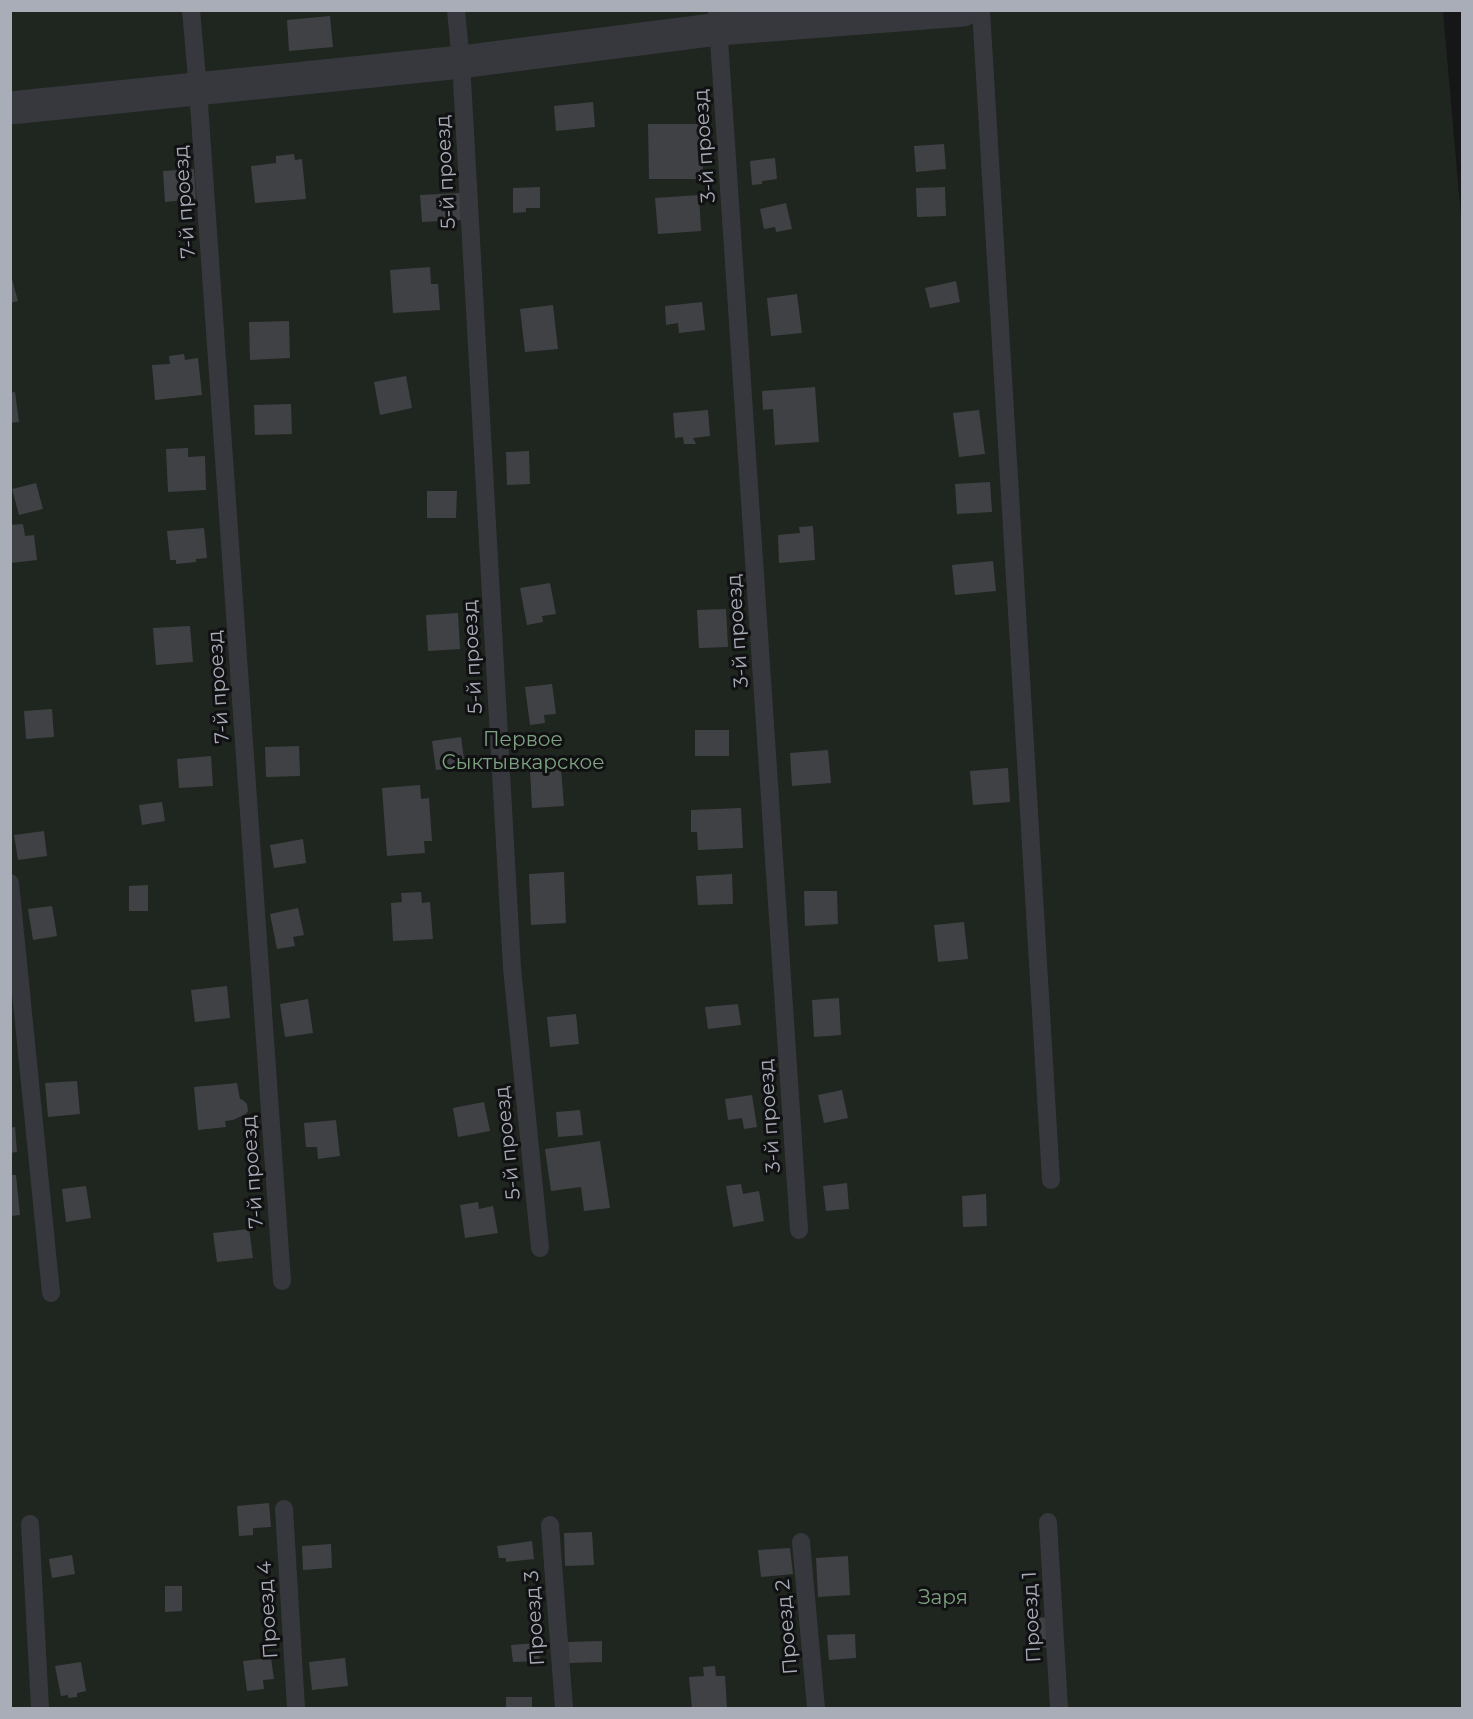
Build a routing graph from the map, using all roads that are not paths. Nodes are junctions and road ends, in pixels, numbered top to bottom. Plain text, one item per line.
1 (191, 10) edge
2 (456, 10) edge
3 (963, 10) edge
4 (981, 10) edge
5 (718, 20) edge
6 (461, 62) junction
7 (198, 90) junction
8 (10, 108) edge
9 (10, 883) edge
10 (1051, 1180) dead end
11 (799, 1230) dead end
12 (540, 1248) dead end
13 (282, 1281) dead end
14 (51, 1293) dead end
15 (284, 1509) dead end
16 (1048, 1522) dead end
17 (30, 1524) dead end
18 (550, 1525) dead end
19 (801, 1542) dead end
20 (40, 1708) edge
21 (296, 1708) edge
22 (564, 1708) edge
23 (816, 1708) edge
24 (1059, 1708) edge

1 - 7 lane, 7-й проезд
2 - 6 lane, 5-й проезд
3 - 5 street
4 - 10 lane
5 - 6 street
5 - 11 lane, 3-й проезд
6 - 7 street
6 - 12 lane, 5-й проезд
7 - 8 street
7 - 13 lane, 7-й проезд
9 - 14 lane
15 - 21 lane, Проезд 4
16 - 24 lane, Проезд 1
17 - 20 lane
18 - 22 lane, Проезд 3
19 - 23 lane, Проезд 2

